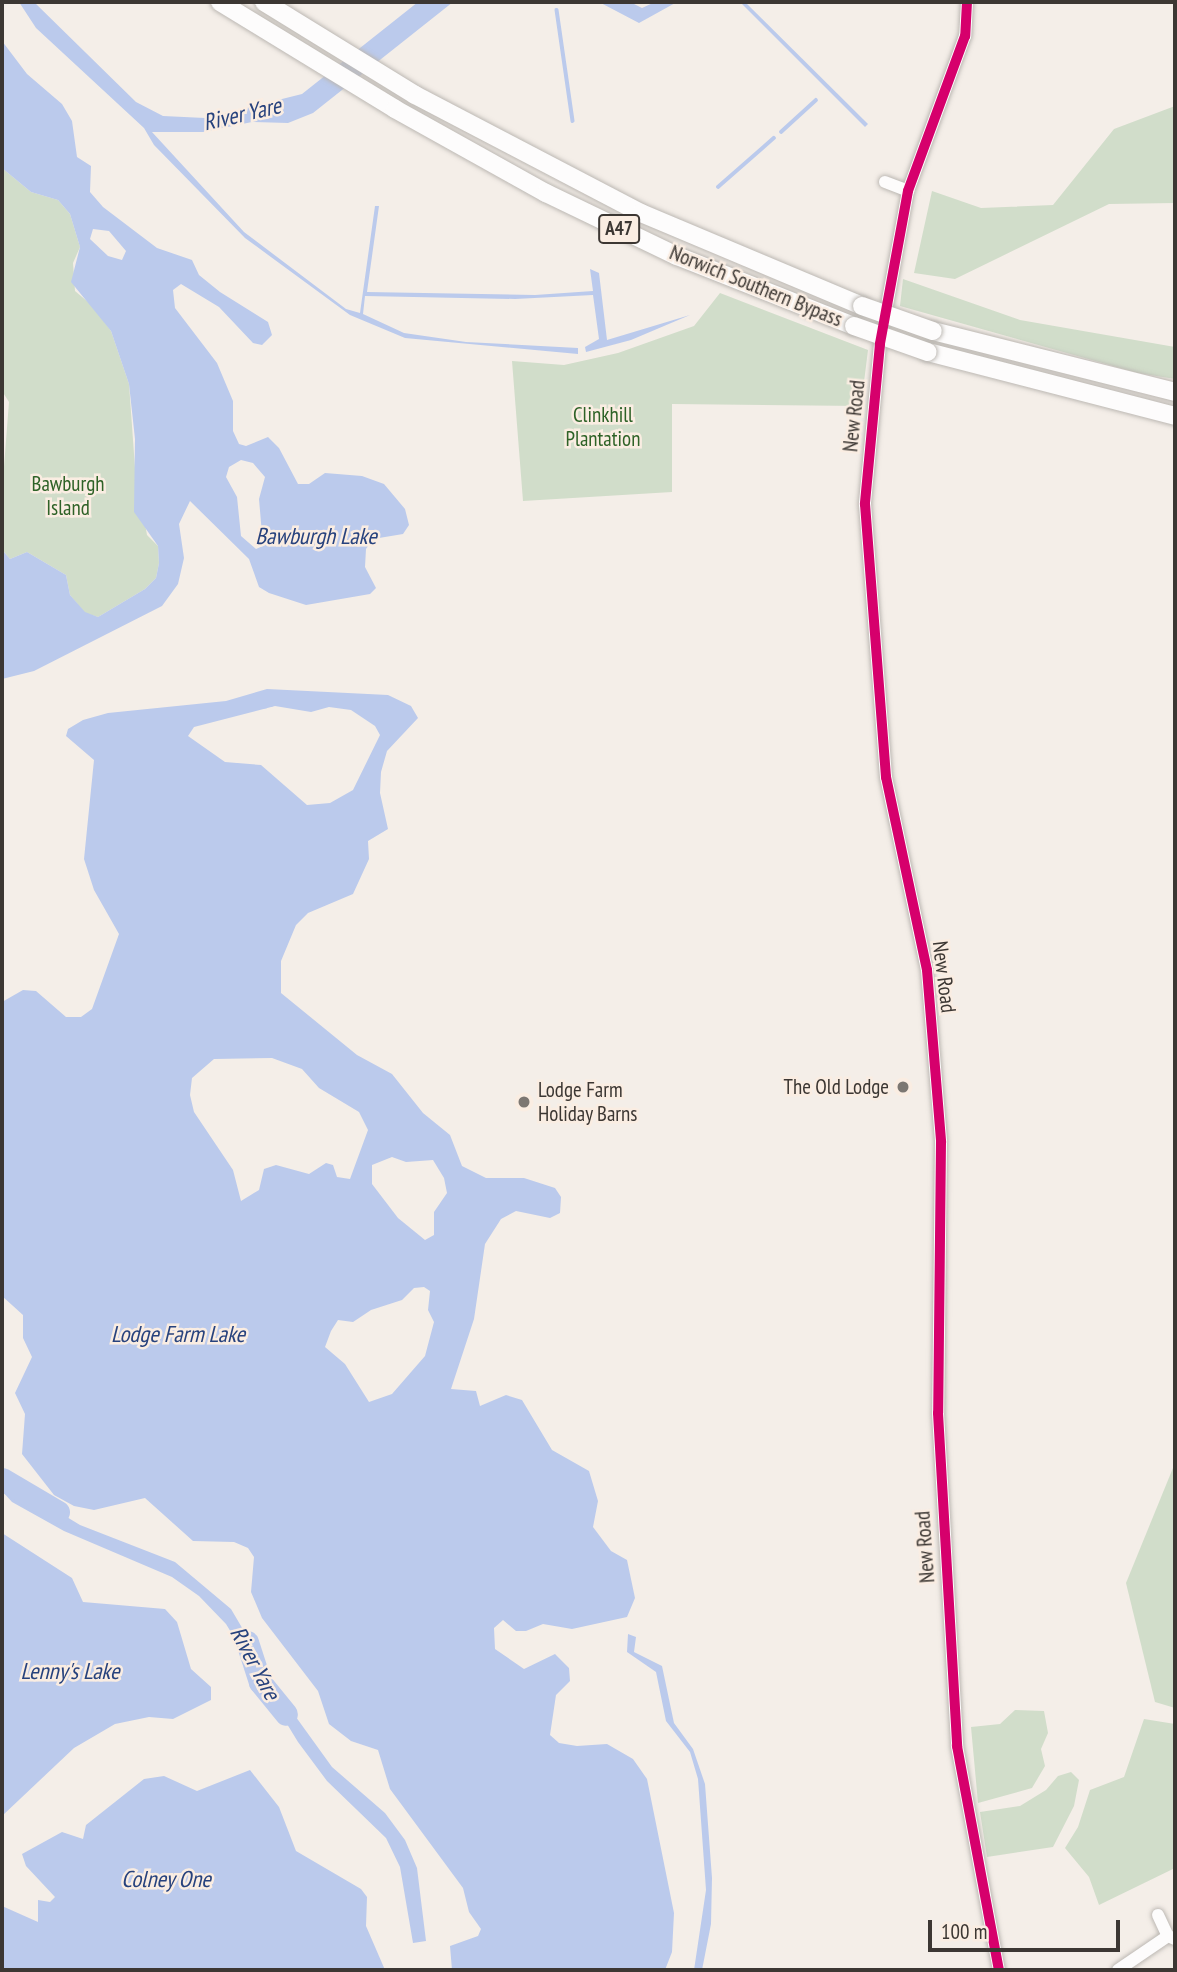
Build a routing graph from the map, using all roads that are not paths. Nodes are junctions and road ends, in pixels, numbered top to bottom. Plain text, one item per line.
1 (220, 2) edge
2 (264, 2) edge
3 (967, 2) edge
4 (885, 182) dead end
5 (908, 191) junction
6 (1175, 392) edge
7 (1175, 416) edge
8 (1158, 1914) dead end
9 (1172, 1938) edge
10 (999, 1970) edge
11 (1118, 1970) edge

1 - 7 highway, Norwich Southern Bypass / A47, bridge
2 - 6 highway, Norwich Southern Bypass / A47, bridge
3 - 5 street, New Road
4 - 5 street
5 - 10 street, New Road
8 - 9 street
9 - 11 street

